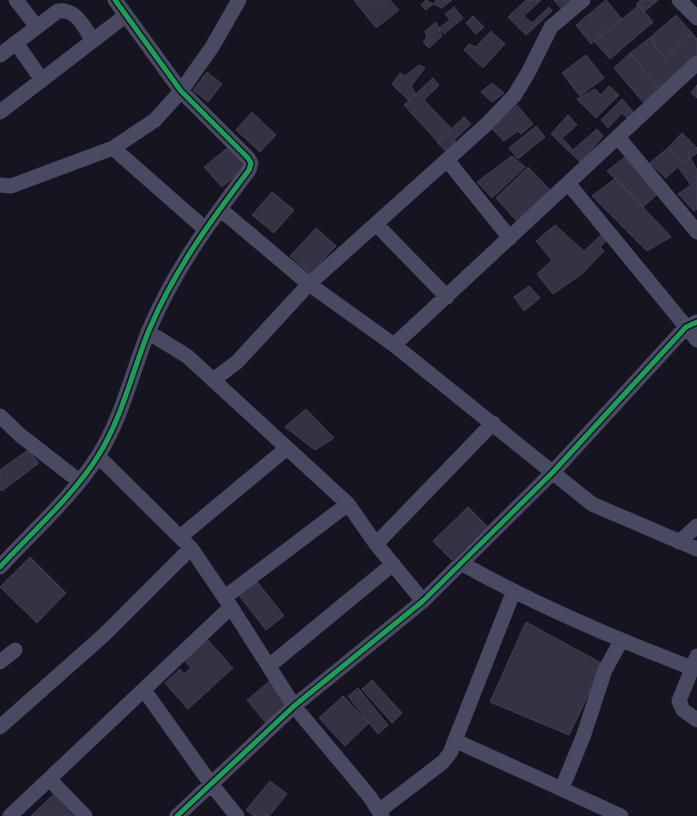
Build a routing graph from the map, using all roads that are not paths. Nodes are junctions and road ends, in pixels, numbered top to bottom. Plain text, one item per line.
1 (16, 0) edge
2 (115, 0) edge
3 (239, 0) edge
4 (583, 0) edge
5 (679, 0) edge
6 (125, 16) junction
7 (697, 18) edge
8 (37, 27) junction
9 (93, 41) junction
10 (16, 43) junction
11 (0, 55) edge
12 (697, 63) edge
13 (42, 80) junction
14 (182, 91) junction
15 (0, 112) edge
16 (618, 137) junction
17 (113, 148) junction
18 (447, 160) junction
19 (568, 183) junction
20 (0, 185) edge
21 (220, 209) junction
22 (376, 224) junction
23 (204, 228) junction
24 (697, 232) edge
25 (510, 238) junction
26 (309, 284) junction
27 (447, 297) junction
28 (692, 324) edge
29 (148, 332) junction
30 (697, 340) edge
31 (394, 345) junction
32 (213, 380) junction
33 (0, 416) edge
34 (493, 423) junction
35 (287, 448) junction
36 (98, 456) junction
37 (553, 472) junction
38 (79, 481) junction
39 (348, 504) junction
40 (697, 526) edge
41 (180, 537) junction
42 (679, 542) junction
43 (376, 544) junction
44 (191, 548) junction
45 (697, 549) edge
46 (461, 563) junction
47 (393, 564) junction
48 (0, 567) edge
49 (513, 593) junction
50 (424, 601) junction
51 (228, 602) junction
52 (621, 641) junction
53 (15, 650) dead end
54 (0, 662) edge
55 (695, 662) edge
56 (269, 666) junction
57 (144, 690) junction
58 (294, 706) junction
59 (697, 720) edge
60 (0, 727) edge
61 (456, 741) junction
62 (49, 779) junction
63 (210, 784) junction
64 (562, 788) junction
65 (381, 814) edge
66 (10, 816) edge
67 (85, 816) edge
68 (177, 816) edge
69 (237, 816) edge
70 (621, 816) edge

1 - 8 street
2 - 6 street
3 - 14 street
4 - 18 street
5 - 7 street
6 - 9 street
6 - 14 street
8 - 9 street
8 - 10 street
9 - 13 street
10 - 11 street
10 - 13 street
12 - 16 street
13 - 15 street
14 - 17 street
14 - 21 street
16 - 19 street
16 - 24 street
17 - 20 street
17 - 23 street
18 - 22 street
18 - 25 street
19 - 25 street
19 - 28 street
21 - 23 street
21 - 26 street
22 - 26 street
22 - 27 street
23 - 29 street
25 - 27 street
26 - 31 street
26 - 32 street
27 - 31 street
28 - 30 street
28 - 37 street
29 - 32 street
29 - 36 street
31 - 34 street
32 - 35 street
33 - 38 street
34 - 37 street
34 - 43 street
35 - 39 street
35 - 41 street
36 - 38 street
36 - 41 street
37 - 42 street
37 - 46 street
38 - 48 street
39 - 43 street
39 - 51 street
40 - 42 street
41 - 44 street
42 - 45 street
43 - 47 street
44 - 51 street
44 - 60 street
46 - 49 street
46 - 50 street
47 - 50 street
47 - 56 street
49 - 52 street
49 - 61 street
50 - 58 street
51 - 56 street
51 - 57 street
52 - 55 street
52 - 64 street
53 - 54 street
55 - 59 street
56 - 58 street
57 - 62 street
57 - 63 street
58 - 63 street
58 - 65 street
61 - 64 street
61 - 65 street
62 - 66 street
62 - 67 street
63 - 68 street
63 - 69 street
64 - 70 street

